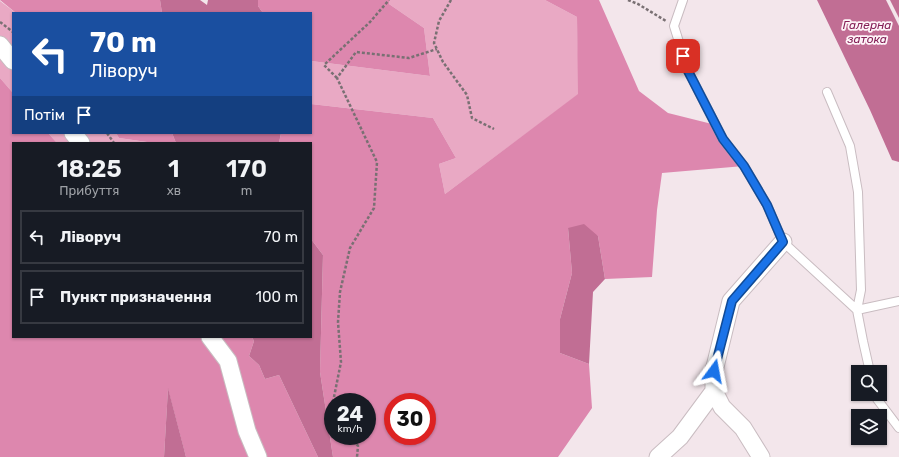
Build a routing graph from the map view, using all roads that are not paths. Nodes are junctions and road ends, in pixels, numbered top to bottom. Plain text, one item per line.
1 (683, 0) edge
2 (0, 46) edge
3 (12, 60) edge
4 (827, 92) dead end
5 (74, 134) edge
6 (80, 142) edge
7 (783, 242) junction
8 (899, 301) edge
9 (857, 310) junction
10 (211, 338) edge
11 (868, 365) edge
12 (714, 391) junction
13 (879, 401) edge
14 (899, 428) edge
15 (258, 457) edge
16 (658, 457) edge
17 (761, 457) edge

1 - 7 lane
2 - 3 street
4 - 9 lane
5 - 6 street
7 - 9 lane
7 - 12 street
8 - 9 lane
9 - 11 lane
10 - 15 street
12 - 16 street
12 - 17 street
13 - 14 lane

